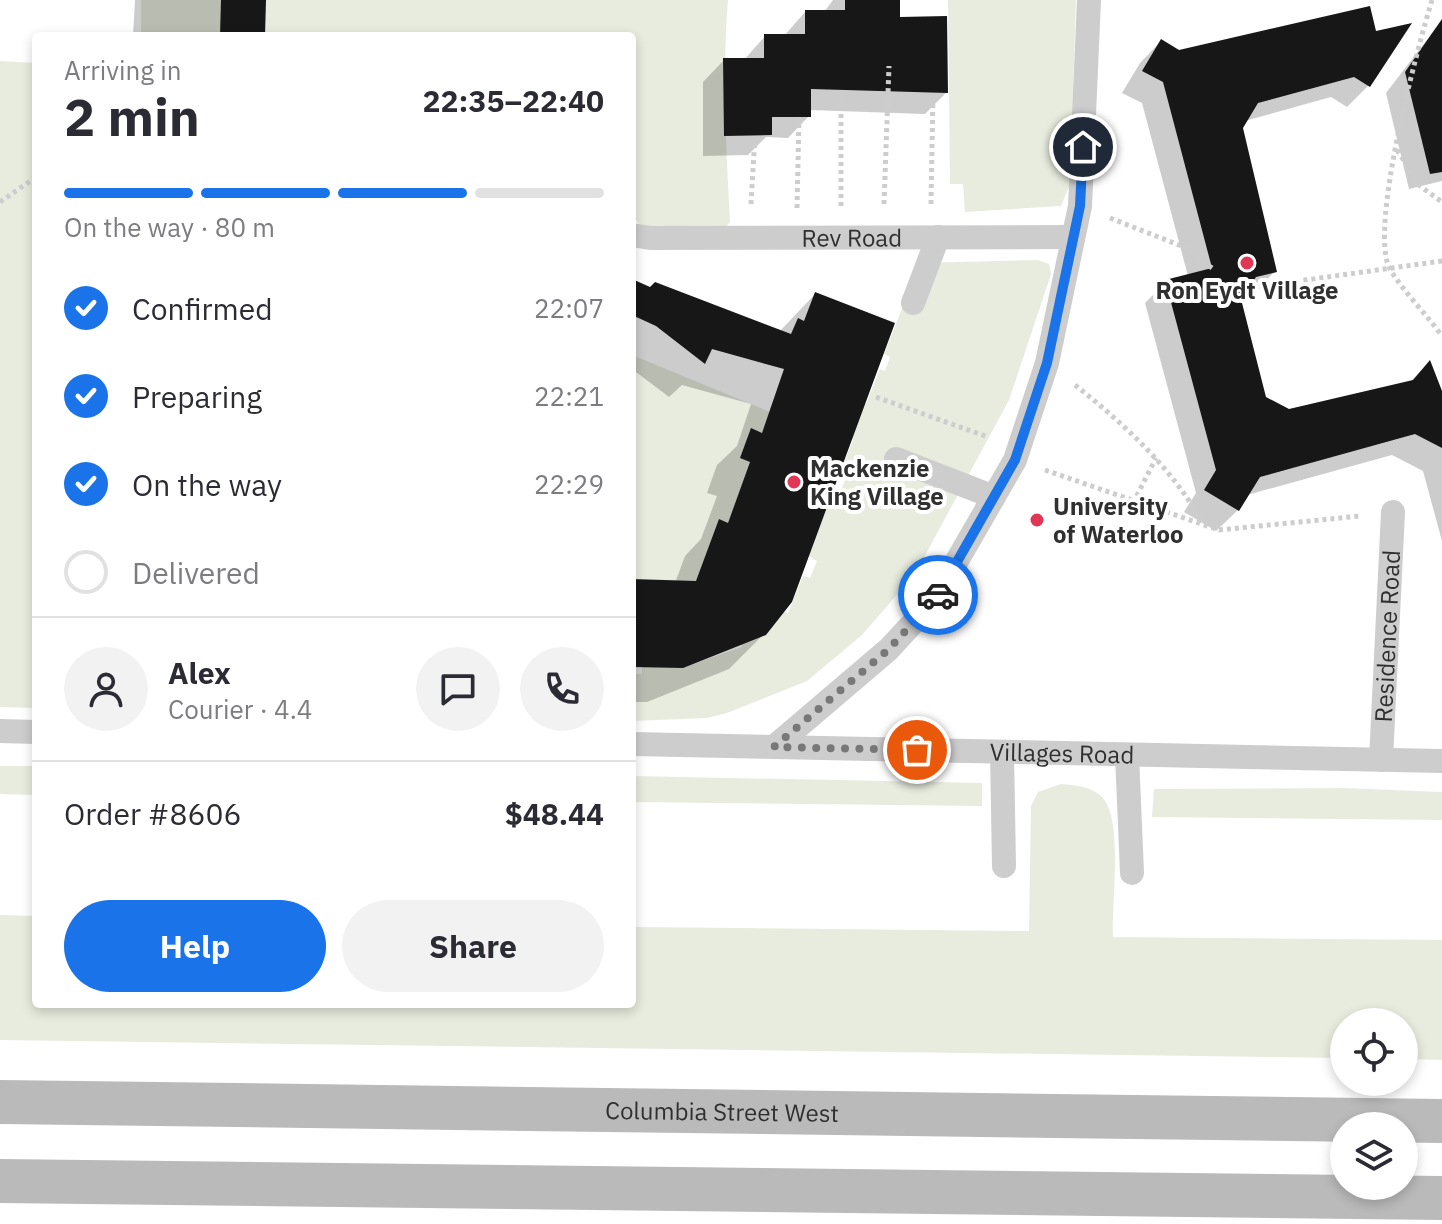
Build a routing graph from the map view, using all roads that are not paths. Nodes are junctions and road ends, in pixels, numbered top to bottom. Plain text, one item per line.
1 (1089, 0) edge
2 (636, 235) edge
3 (934, 237) junction
4 (1073, 237) junction
5 (913, 303) dead end
6 (896, 459) dead end
7 (994, 497) junction
8 (1393, 512) road end
9 (0, 731) edge
10 (32, 732) edge
11 (636, 744) edge
12 (774, 747) junction
13 (1002, 752) junction
14 (1127, 755) junction
15 (1381, 760) junction
16 (1442, 761) edge
17 (1004, 866) dead end
18 (1132, 873) dead end
19 (0, 1102) edge
20 (1442, 1121) edge
21 (0, 1181) edge
22 (1442, 1198) edge

1 - 4 lane
2 - 3 lane, Rev Road
3 - 4 lane, Rev Road
3 - 5 lane
4 - 7 lane
6 - 7 lane
7 - 12 lane
8 - 15 lane, Residence Road
9 - 10 lane
11 - 12 lane, Villages Road
12 - 13 lane, Villages Road
13 - 14 lane, Villages Road
13 - 17 lane
14 - 15 lane, Villages Road
14 - 18 lane
15 - 16 lane, Villages Road
19 - 20 main road, Columbia Street West
21 - 22 main road

